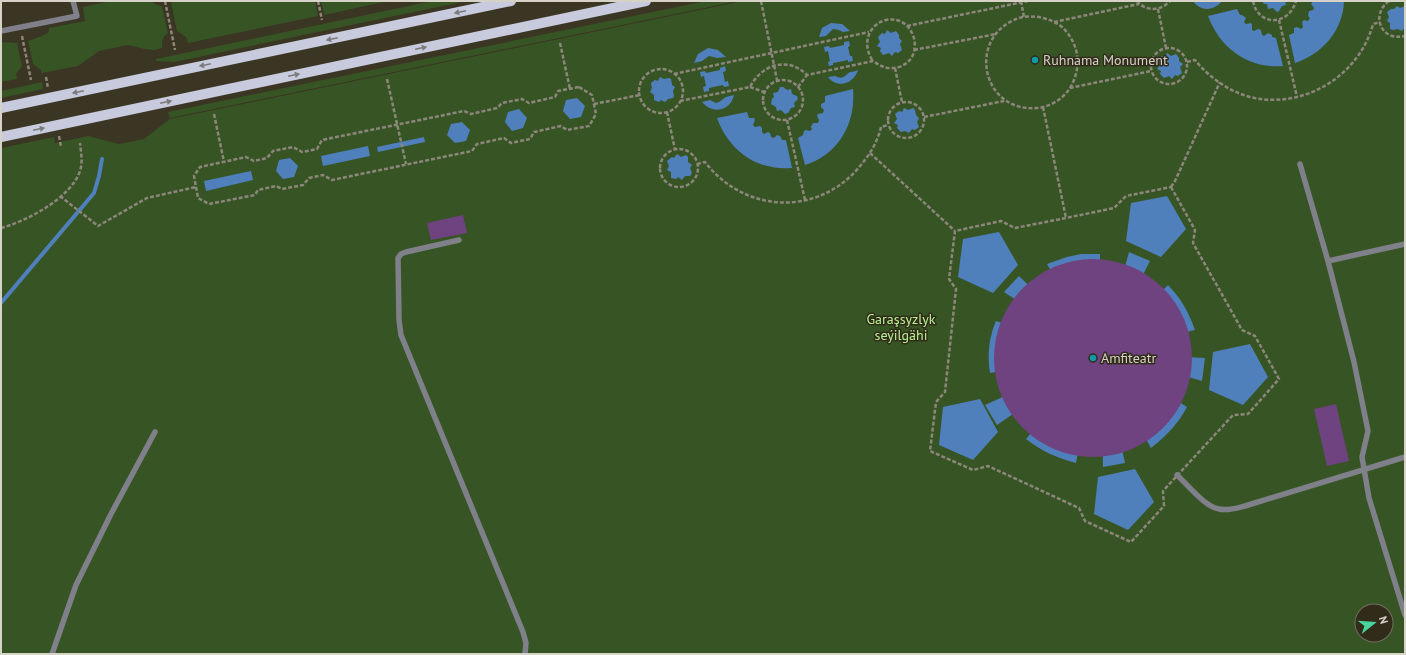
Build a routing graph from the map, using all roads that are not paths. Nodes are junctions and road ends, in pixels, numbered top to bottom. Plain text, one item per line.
1 (73, 1) edge
2 (511, 1) edge
3 (646, 1) edge
4 (1, 31) edge
5 (1, 108) edge
6 (1, 137) edge
7 (1300, 164) dead end
8 (459, 240) dead end
9 (1405, 244) edge
10 (1328, 261) junction
11 (155, 432) dead end
12 (1405, 456) edge
13 (1364, 468) junction
14 (1177, 475) road end
15 (1405, 616) edge
16 (52, 654) edge
17 (525, 654) edge

1 - 4 lane
2 -> 5 main road
6 -> 3 main road
7 - 10 lane
8 - 17 lane
9 - 10 lane
10 - 13 lane
11 - 16 lane
12 - 13 lane
13 - 14 lane
13 - 15 lane

